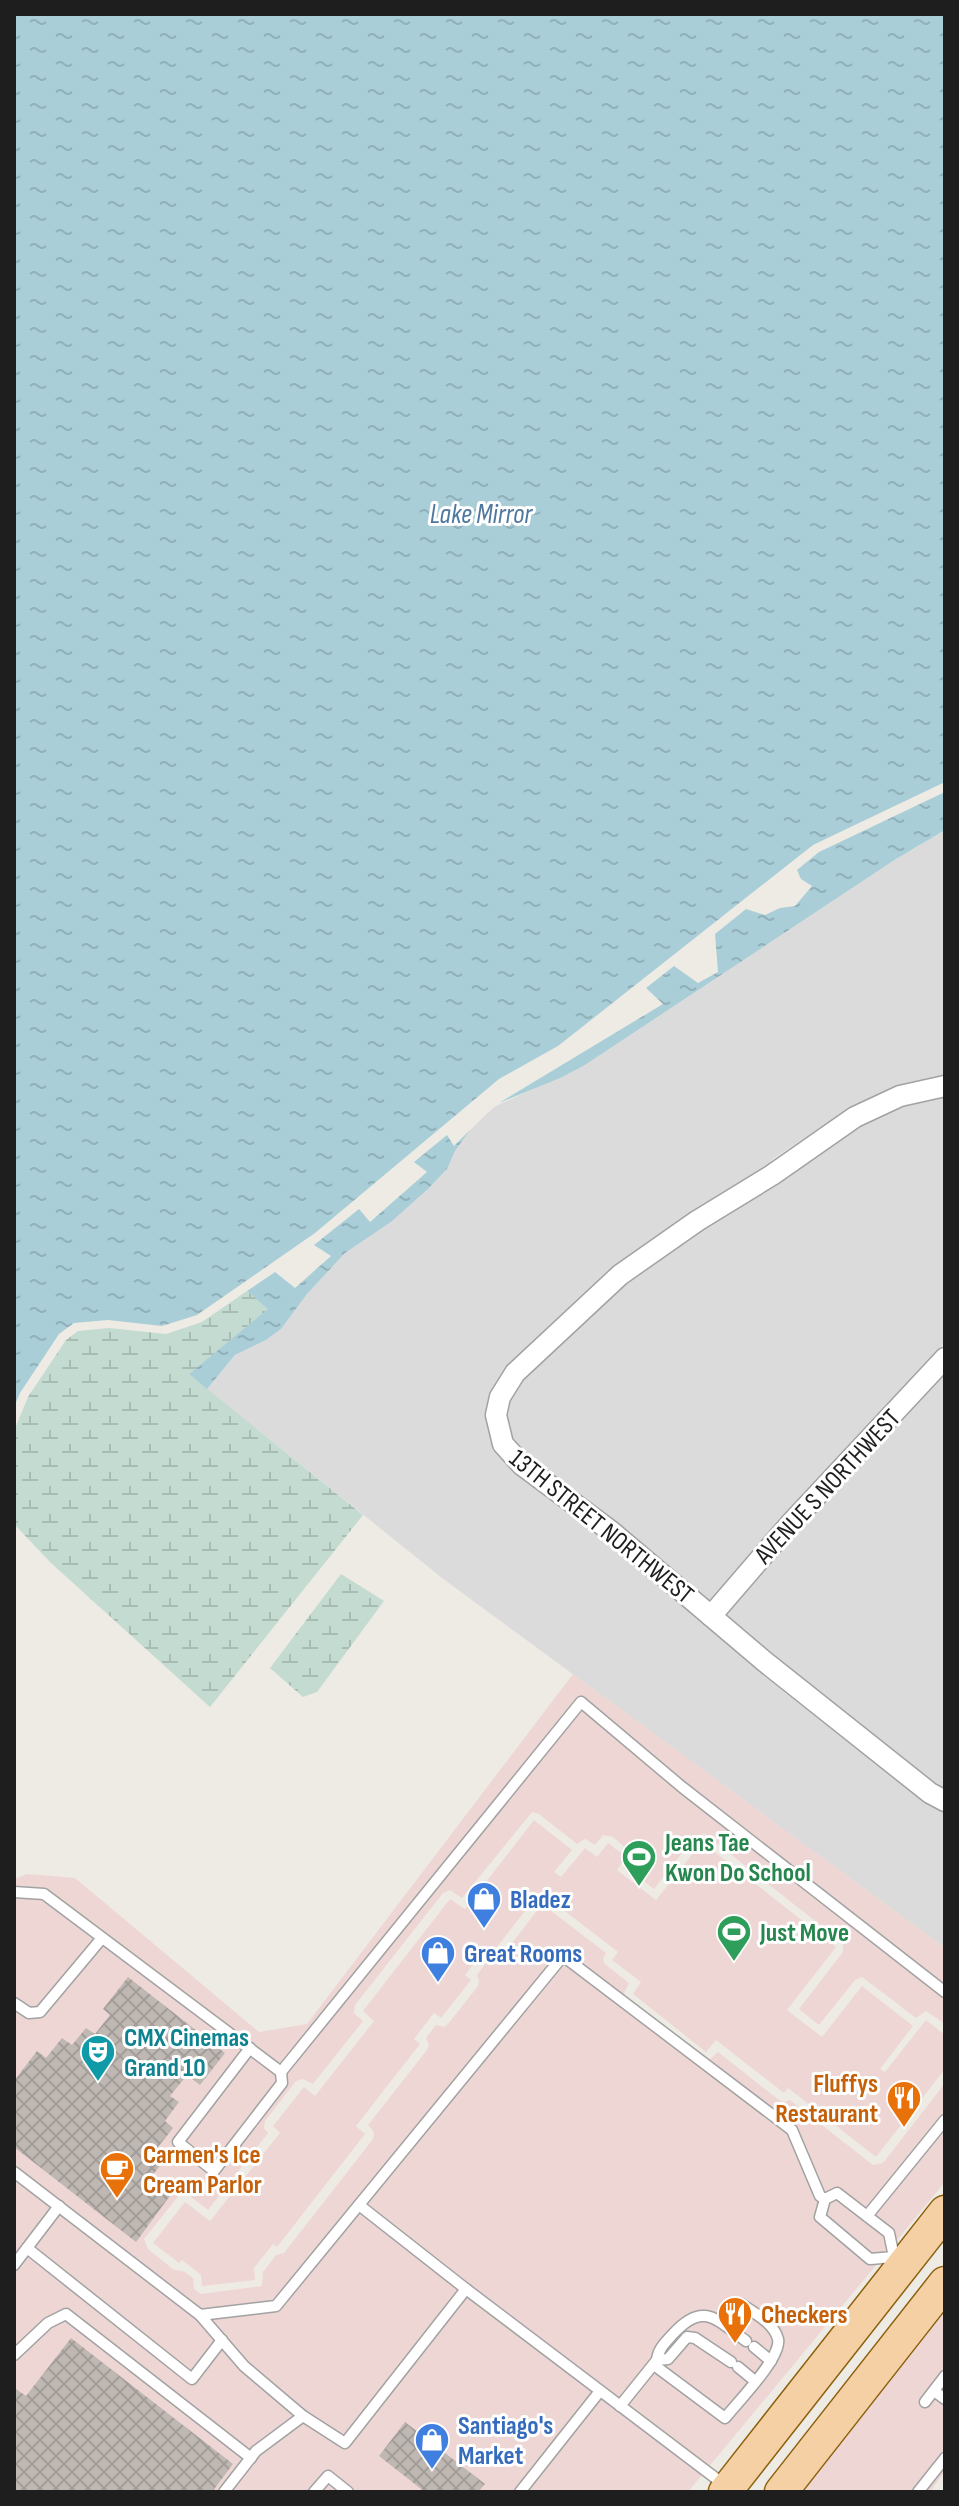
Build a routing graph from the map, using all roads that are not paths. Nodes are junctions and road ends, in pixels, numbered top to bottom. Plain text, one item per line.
1 (945, 1086) edge
2 (945, 1358) edge
3 (711, 1616) junction
4 (945, 1801) edge
5 (14, 1892) edge
6 (102, 1938) junction
7 (945, 1992) edge
8 (14, 2003) edge
9 (250, 2048) junction
10 (281, 2072) junction
11 (945, 2120) edge
12 (14, 2172) edge
13 (825, 2199) junction
14 (359, 2205) junction
15 (59, 2206) junction
16 (945, 2212) edge
17 (867, 2216) junction
18 (27, 2248) junction
19 (899, 2260) junction
20 (14, 2265) edge
21 (466, 2289) junction
22 (943, 2289) edge
23 (741, 2304) dead end
24 (200, 2315) junction
25 (222, 2340) junction
26 (14, 2355) edge
27 (771, 2361) junction
28 (656, 2362) junction
29 (945, 2376) edge
30 (755, 2381) junction
31 (600, 2391) junction
32 (934, 2391) junction
33 (945, 2399) edge
34 (925, 2402) dead end
35 (620, 2406) junction
36 (303, 2416) junction
37 (251, 2458) junction
38 (945, 2458) edge
39 (729, 2491) edge
40 (224, 2492) edge
41 (314, 2492) edge
42 (348, 2492) edge
43 (520, 2492) edge
44 (781, 2492) edge
45 (918, 2492) edge

1 - 3 street, 13TH STREET NORTHWEST
2 - 3 street, AVENUE S NORTHWEST
3 - 4 street, 13TH STREET NORTHWEST
5 - 6 lane
6 - 8 lane
6 - 9 lane
7 - 10 lane
9 - 10 lane
9 - 10 lane
11 - 17 lane
12 - 15 lane
13 - 14 lane
13 - 17 lane
13 - 19 lane
14 - 21 lane
14 - 24 lane
15 - 18 lane
15 - 24 lane
16 - 19 main road
17 - 19 lane
18 - 20 lane
18 - 25 lane
19 - 22 main road
19 - 39 main road
21 - 31 lane
21 - 36 lane
22 - 44 main road
23 - 27 lane
24 - 25 lane
25 - 36 lane
26 - 37 lane
27 - 28 lane
27 - 30 lane
28 - 30 lane
28 - 30 lane
28 - 35 lane
29 - 32 lane
31 - 35 lane
31 - 43 lane
32 - 33 lane
32 - 34 lane
35 - 39 lane
36 - 37 lane
37 - 40 lane
38 - 45 lane
41 - 42 lane

